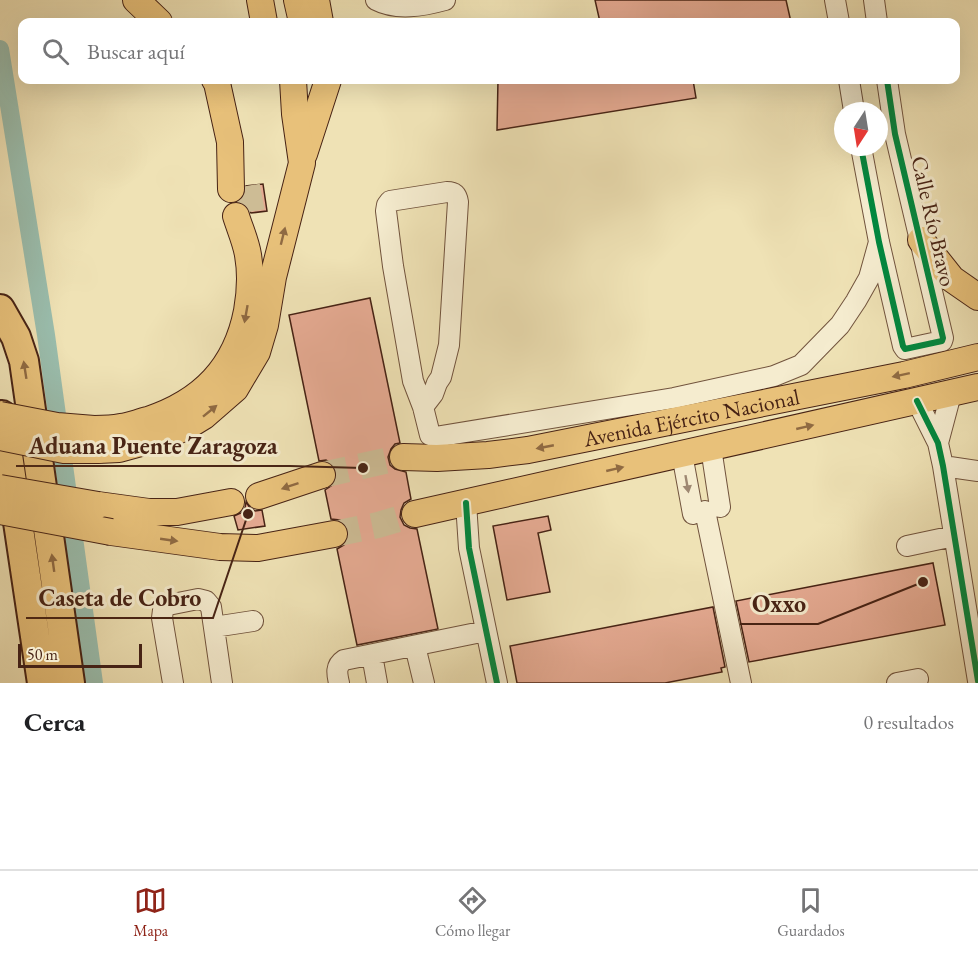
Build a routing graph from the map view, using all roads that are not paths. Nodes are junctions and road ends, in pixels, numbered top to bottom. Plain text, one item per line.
1 (136, 0) edge
2 (260, 0) edge
3 (281, 0) edge
4 (297, 0) edge
5 (316, 0) edge
6 (334, 0) edge
7 (376, 0) edge
8 (445, 0) edge
9 (835, 0) edge
10 (874, 0) edge
11 (412, 3) edge
12 (155, 18) edge
13 (263, 18) edge
14 (284, 18) edge
15 (301, 18) edge
16 (319, 18) edge
17 (336, 18) edge
18 (838, 18) edge
19 (876, 18) edge
20 (217, 84) edge
21 (280, 84) edge
22 (293, 84) edge
23 (304, 84) edge
24 (315, 84) edge
25 (327, 84) edge
26 (850, 84) edge
27 (888, 84) edge
28 (853, 102) edge
29 (863, 156) edge
30 (302, 163) junction
31 (239, 188) tunnel mouth
32 (244, 215) tunnel mouth
33 (921, 240) junction
34 (879, 242) junction
35 (978, 297) edge
36 (0, 309) edge
37 (978, 357) edge
38 (978, 374) edge
39 (978, 387) edge
40 (951, 394) junction
41 (917, 401) junction
42 (0, 404) edge
43 (423, 407) junction
44 (0, 415) edge
45 (0, 437) edge
46 (96, 440) junction
47 (938, 443) junction
48 (711, 448) junction
49 (682, 454) junction
50 (403, 457) tunnel mouth
51 (943, 466) junction
52 (978, 471) edge
53 (322, 475) tunnel mouth
54 (0, 488) edge
55 (259, 496) dead end
56 (231, 502) dead end
57 (466, 503) junction
58 (0, 511) edge
59 (706, 511) junction
60 (415, 514) tunnel mouth
61 (334, 534) tunnel mouth
62 (954, 536) junction
63 (907, 546) dead end
64 (971, 593) edge
65 (253, 621) dead end
66 (214, 627) junction
67 (486, 631) junction
68 (415, 646) junction
69 (372, 655) junction
70 (918, 679) dead end
71 (978, 681) edge
72 (42, 683) edge
73 (70, 683) edge
74 (173, 683) edge
75 (222, 683) edge
76 (339, 683) edge
77 (377, 683) edge
78 (424, 683) edge
79 (497, 683) edge
80 (741, 683) edge
81 (897, 683) edge

1 - 12 main road
2 - 13 main road
3 - 14 main road
4 - 15 main road
5 - 16 main road
6 - 17 main road
7 - 11 street
8 - 11 street
9 - 18 street
10 - 19 street
20 - 31 main road
21 - 30 main road
22 - 30 main road
23 - 30 main road
24 - 30 main road
25 - 30 main road
26 - 28 street
27 - 33 street, Calle Río Bravo
29 - 34 street, Calle Río Bravo
46 -> 30 main road
32 -> 46 main road
33 - 34 street, Calle Río Bravo
33 - 35 main road
34 - 43 street
73 -> 36 highway
37 -> 50 main road, Avenida Ejército Nacional
38 - 41 main road
39 - 40 main road, Avenida Ejército Nacional
40 - 41 main road, Avenida Ejército Nacional
40 - 47 street
41 - 47 street
48 -> 41 main road, Avenida Ejército Nacional
42 - 72 highway
43 - 43 street
44 - 46 main road, bridge
45 - 46 main road, bridge
47 - 51 street
48 - 49 main road, Avenida Ejército Nacional
48 - 59 street
57 -> 49 main road, Avenida Ejército Nacional
49 -> 59 street
51 - 52 street
51 - 62 street
53 -> 55 main road
54 - 56 main road, bridge
57 - 60 main road, Avenida Ejército Nacional
57 - 67 street
58 -> 61 main road, bridge
59 - 80 street
62 - 63 street
62 - 64 street
64 - 71 street
65 - 66 street
66 - 74 street
66 - 75 street
67 - 68 street
67 - 79 street
68 - 69 street
68 - 78 street
69 - 76 street
69 - 77 street
70 - 81 street

